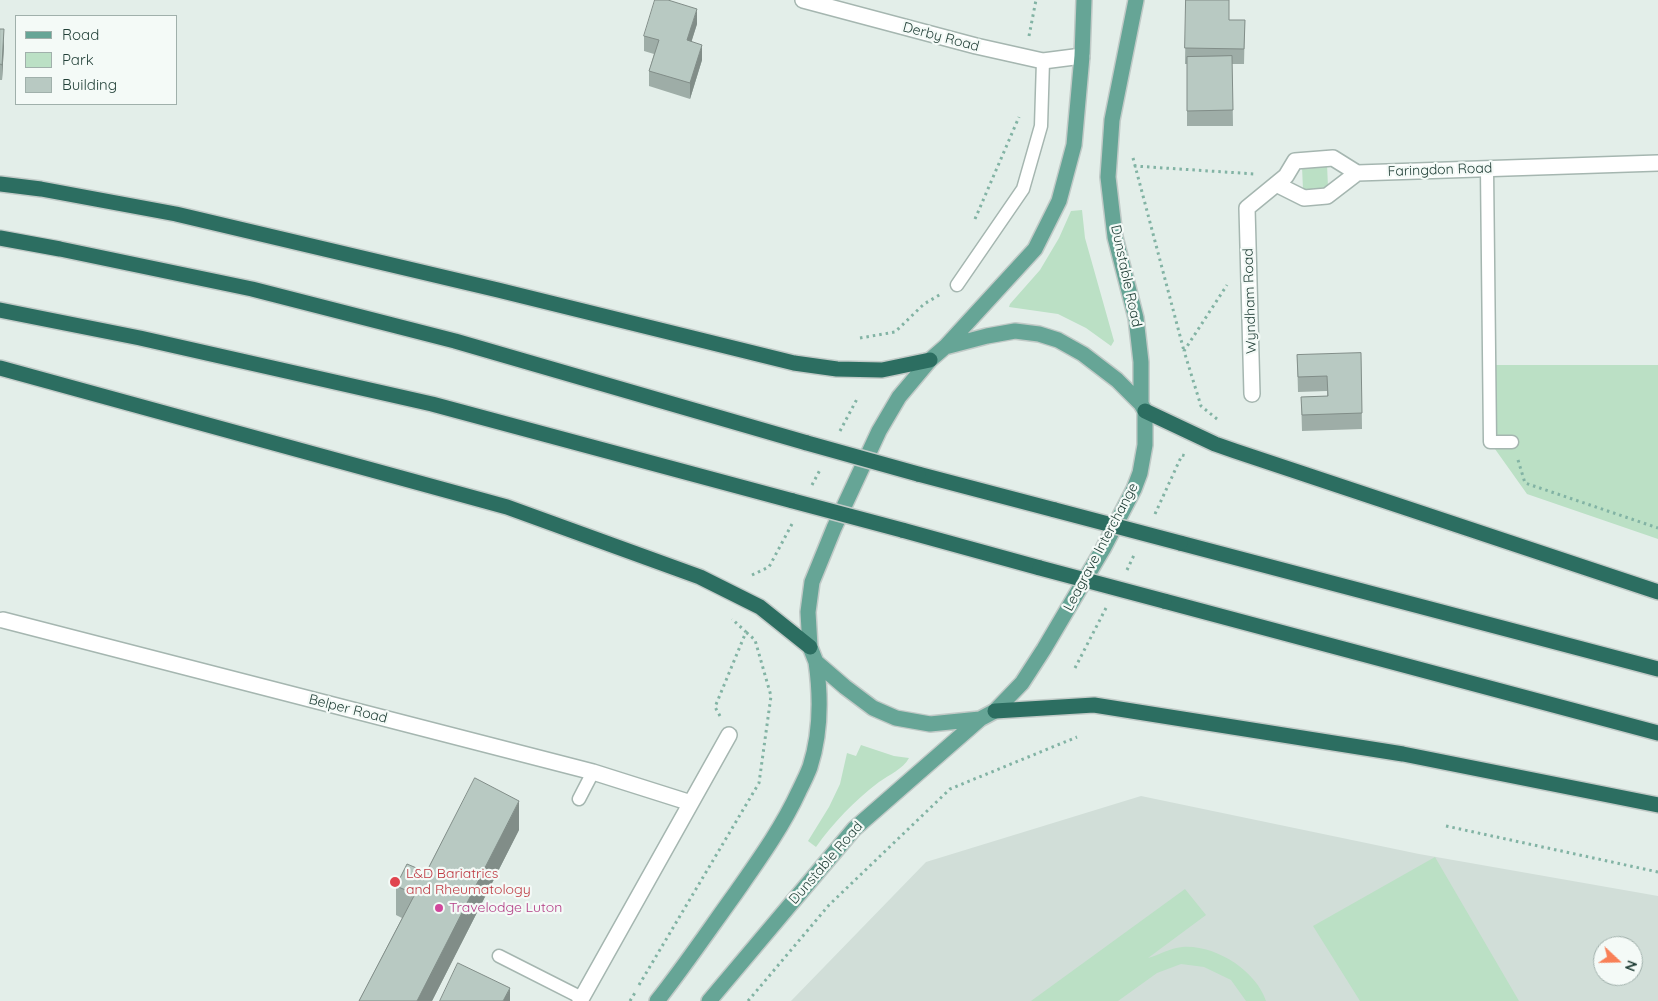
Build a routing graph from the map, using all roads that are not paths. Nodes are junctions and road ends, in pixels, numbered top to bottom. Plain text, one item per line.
1 (802, 0) edge
2 (1084, 0) edge
3 (1136, 0) edge
4 (1082, 56) junction
5 (1043, 60) junction
6 (1658, 163) edge
7 (1486, 169) junction
8 (1358, 173) junction
9 (1281, 180) junction
10 (0, 184) edge
11 (0, 238) edge
12 (957, 286) road end
13 (0, 310) edge
14 (945, 348) junction
15 (930, 360) junction
16 (0, 368) edge
17 (1252, 394) dead end
18 (1143, 408) junction
19 (1512, 442) road end
20 (1658, 592) edge
21 (3, 620) dead end
22 (810, 647) junction
23 (816, 662) junction
24 (1658, 669) edge
25 (995, 711) junction
26 (980, 719) junction
27 (1658, 733) edge
28 (729, 735) road end
29 (593, 772) junction
30 (579, 799) dead end
31 (691, 803) junction
32 (1658, 806) edge
33 (499, 956) dead end
34 (581, 1000) edge
35 (656, 1001) edge
36 (709, 1001) edge

1 - 5 street, Derby Road
2 - 4 main road
3 - 18 main road, Dunstable Road
4 - 5 street, Derby Road
4 - 14 main road
5 - 12 lane
6 - 7 street, Faringdon Road
7 - 8 street, Faringdon Road
7 - 19 lane
8 - 9 street
8 - 9 street
9 - 17 street, Wyndham Road
10 - 15 highway
11 - 24 highway, bridge
13 - 27 highway, bridge
14 - 15 main road, Leagrave Interchange
14 - 18 main road, Leagrave Interchange
15 - 22 main road, Leagrave Interchange
16 - 22 highway
18 - 20 highway
18 - 25 main road, Leagrave Interchange
21 - 29 street, Belper Road
22 - 23 main road, Leagrave Interchange
23 - 26 main road, Leagrave Interchange
23 - 35 main road
25 - 26 main road, Leagrave Interchange
25 - 32 highway
26 - 36 main road, Dunstable Road
28 - 31 street
29 - 30 lane
29 - 31 street, Belper Road
31 - 34 street
33 - 34 lane

